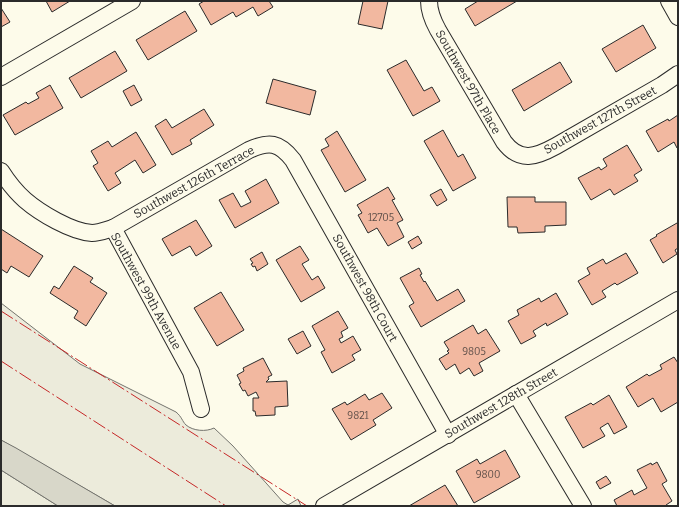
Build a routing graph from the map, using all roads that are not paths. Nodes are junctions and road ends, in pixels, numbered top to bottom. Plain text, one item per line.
1 (429, 1) edge
2 (669, 1) edge
3 (122, 4) edge
4 (678, 17) edge
5 (678, 74) edge
6 (1, 77) edge
7 (277, 146) joint
8 (519, 155) joint
9 (1, 171) edge
10 (113, 228) junction
11 (678, 300) edge
12 (516, 394) junction
13 (201, 409) dead end
14 (448, 434) junction
15 (324, 506) edge
16 (584, 506) edge

1 - 8 street, Southwest 97th Place
2 - 4 street
3 - 6 street
5 - 8 street, Southwest 127th Street
7 - 10 street, Southwest 126th Terrace
7 - 14 street, Southwest 98th Court
9 - 10 street, Southwest 99th Avenue
10 - 13 street, Southwest 99th Avenue
11 - 12 street, Southwest 128th Street
12 - 14 street, Southwest 128th Street
12 - 16 street
14 - 15 street, Southwest 128th Street

